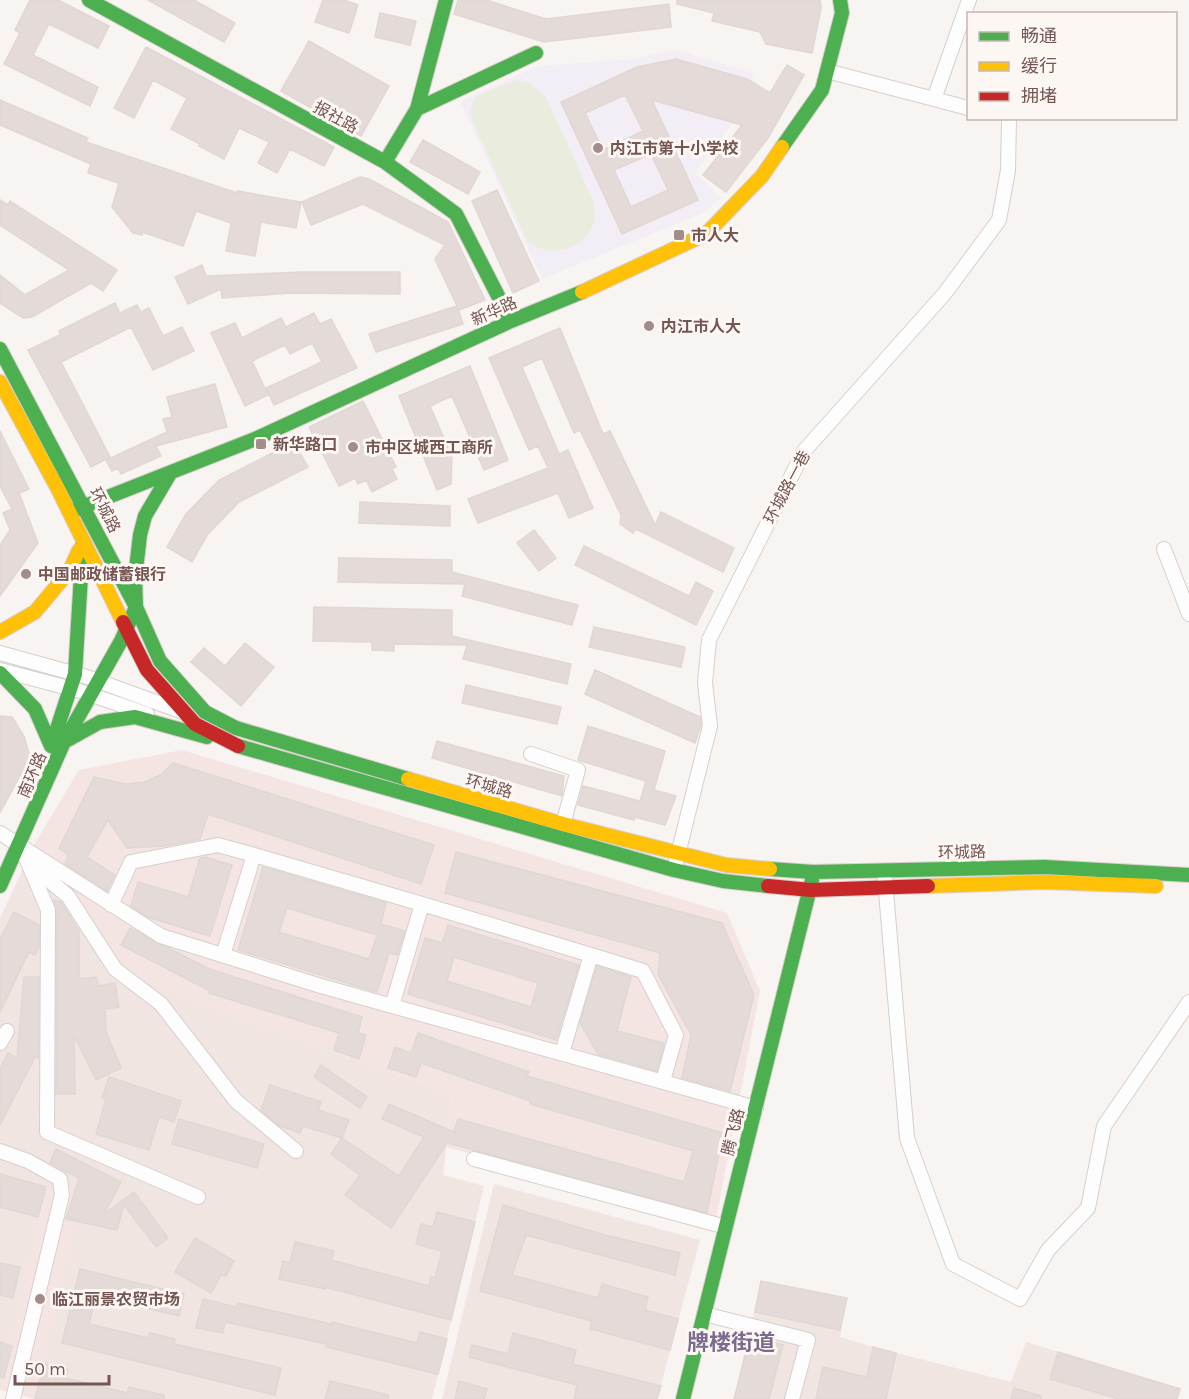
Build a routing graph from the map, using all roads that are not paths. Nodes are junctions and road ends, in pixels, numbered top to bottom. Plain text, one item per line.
1 (89, 0) edge
2 (446, 0) edge
3 (840, 0) edge
4 (969, 0) edge
5 (118, 6) edge
6 (536, 53) dead end
7 (827, 71) junction
8 (934, 99) junction
9 (967, 107) edge
10 (417, 109) junction
11 (1009, 120) edge
12 (385, 162) junction
13 (511, 321) junction
14 (0, 349) edge
15 (0, 382) edge
16 (171, 472) junction
17 (84, 506) junction
18 (69, 513) junction
19 (83, 540) junction
20 (1164, 549) dead end
21 (136, 607) junction
22 (1189, 614) edge
23 (126, 628) junction
24 (0, 632) edge
25 (0, 653) edge
26 (0, 671) edge
27 (75, 674) junction
28 (98, 681) junction
29 (70, 688) junction
30 (91, 694) junction
31 (186, 713) junction
32 (237, 728) junction
33 (57, 744) junction
34 (234, 745) junction
35 (531, 754) dead end
36 (563, 824) junction
37 (10, 839) edge
38 (678, 854) junction
39 (254, 855) junction
40 (0, 863) edge
41 (28, 863) junction
42 (885, 869) junction
43 (674, 870) junction
44 (813, 872) junction
45 (1189, 875) edge
46 (0, 886) edge
47 (1189, 887) edge
48 (885, 889) junction
49 (811, 890) junction
50 (422, 904) junction
51 (111, 905) junction
52 (223, 955) junction
53 (591, 955) junction
54 (1189, 1002) edge
55 (392, 1006) junction
56 (562, 1053) junction
57 (663, 1081) junction
58 (756, 1108) junction
59 (0, 1151) edge
60 (296, 1151) dead end
61 (474, 1159) dead end
62 (198, 1197) dead end
63 (726, 1227) junction
64 (704, 1314) junction
65 (13, 1399) edge
66 (682, 1399) edge
67 (792, 1399) edge

1 - 5 main road, 报社路
2 - 10 main road
3 - 7 main road, 新华路
4 - 8 street
5 - 12 main road, 报社路
6 - 10 main road
7 - 8 street
7 - 13 main road, 新华路
8 - 9 street
10 - 12 main road
11 - 38 street, 环城路一巷
12 - 13 main road, 报社路
13 - 16 main road, 新华路
14 - 17 main road, 环城路
15 - 18 main road, 环城路
16 - 17 main road, 新华路
16 - 21 main road
17 - 18 main road, 新华路
17 - 21 main road, 环城路
18 - 19 main road, 环城路
19 - 23 main road, 环城路
19 - 24 main road
19 - 27 main road, 南环路
20 - 22 street
21 - 23 main road
21 - 32 main road, 环城路
23 - 28 main road
23 - 31 main road, 环城路
25 - 27 street
26 - 29 street
26 - 33 main road
27 - 28 street
27 - 29 main road, 南环路
28 - 30 main road
28 - 31 street
29 - 30 street
29 - 33 main road, 南环路
30 - 33 main road
30 - 34 street
31 - 32 street
31 - 34 main road, 环城路
32 - 36 main road, 环城路
33 - 34 main road
33 - 37 main road, 南环路
34 - 43 main road, 环城路
35 - 36 street
36 - 38 main road, 环城路
37 - 40 main road, 南环路
37 - 41 street
37 - 46 main road, 南环路
37 - 51 street
38 - 43 street, 环城路一巷
38 - 44 main road, 环城路
39 - 50 street
39 - 51 street
39 - 52 street
41 - 60 street
41 - 62 street
42 - 44 main road, 环城路
42 - 45 main road, 环城路
42 - 48 street
43 - 49 main road, 环城路
44 - 49 main road, 腾飞路
47 - 48 main road, 环城路
48 - 49 main road, 环城路
48 - 54 street
49 - 58 main road, 腾飞路
50 - 53 street
50 - 55 street
51 - 52 street
52 - 55 street
53 - 56 street
53 - 57 street
55 - 56 street
56 - 57 street
57 - 58 street
58 - 63 main road, 腾飞路
59 - 65 street
61 - 63 street
63 - 64 main road, 腾飞路
64 - 66 main road, 腾飞路
64 - 67 street

